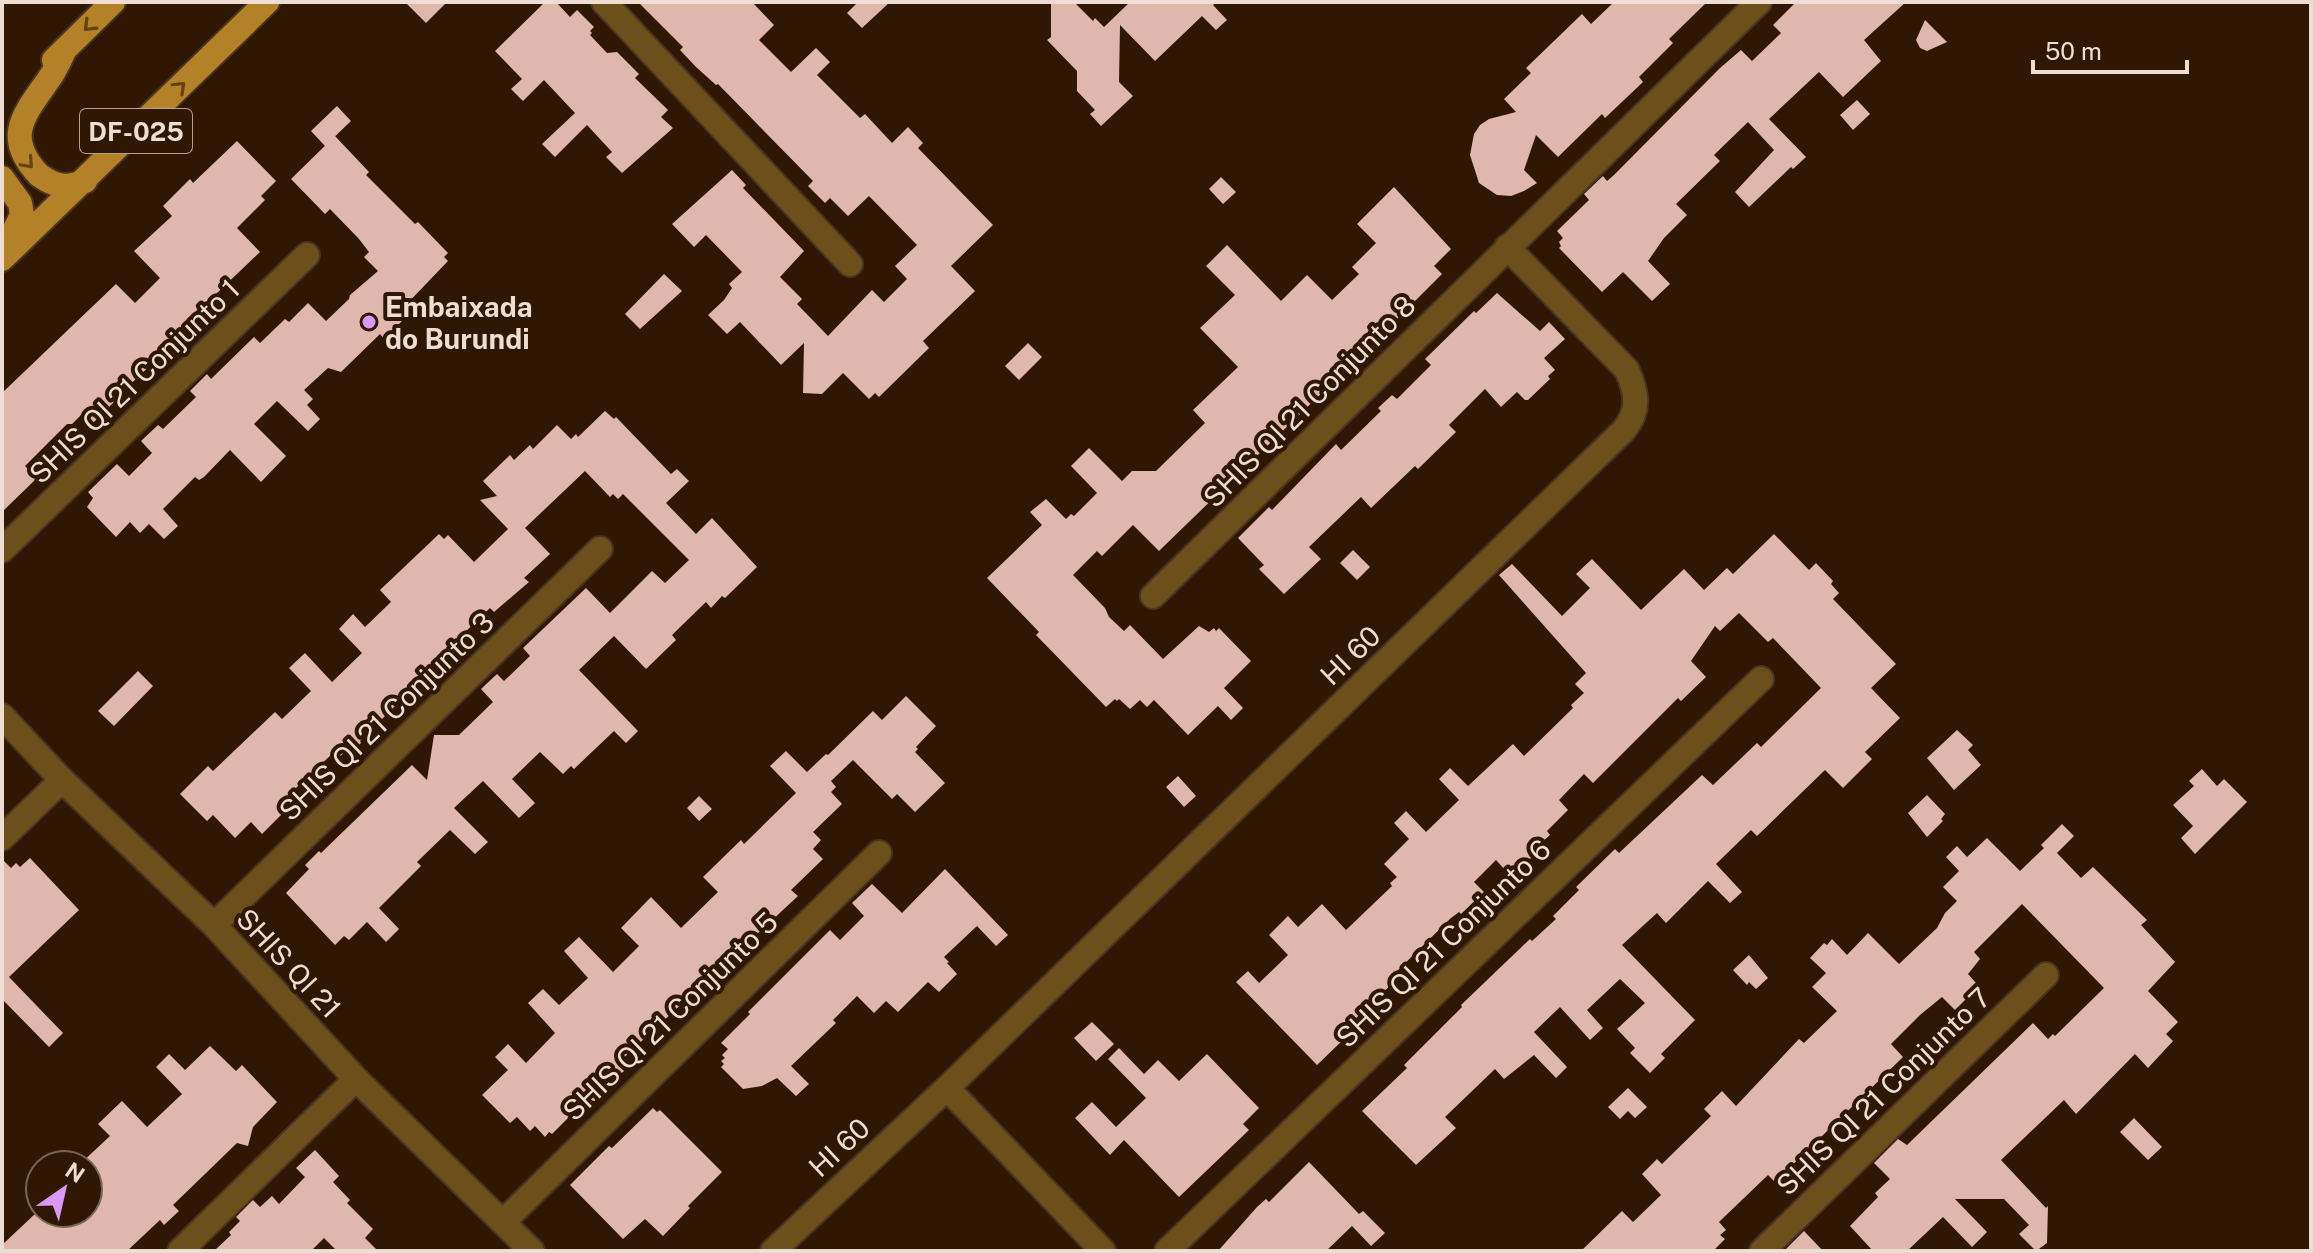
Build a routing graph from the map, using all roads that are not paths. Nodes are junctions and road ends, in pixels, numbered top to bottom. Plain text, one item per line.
1 (113, 2) edge
2 (267, 2) edge
3 (604, 2) edge
4 (1759, 2) edge
5 (64, 51) junction
6 (2, 108) edge
7 (2, 178) edge
8 (86, 181) junction
9 (1507, 247) junction
10 (307, 255) dead end
11 (2, 258) edge
12 (850, 264) dead end
13 (600, 549) dead end
14 (2, 550) edge
15 (1153, 596) dead end
16 (1761, 679) dead end
17 (2, 716) edge
18 (62, 780) junction
19 (2, 838) edge
20 (879, 853) dead end
21 (214, 925) junction
22 (2046, 975) dead end
23 (356, 1079) junction
24 (947, 1088) junction
25 (503, 1222) junction
26 (180, 1251) edge
27 (532, 1251) edge
28 (773, 1251) edge
29 (1103, 1251) edge
30 (1167, 1251) edge
31 (1762, 1251) edge

1 -> 5 main road
8 -> 2 main road, DF-025
3 - 12 street
4 - 9 street, SHIS QI 21 Conjunto 8
5 - 6 main road
5 -> 8 main road
7 - 11 main road
8 - 11 main road, DF-025
9 - 15 street, SHIS QI 21 Conjunto 8
9 - 24 street, HI 60
10 - 14 street, SHIS QI 21 Conjunto 1
13 - 21 street, SHIS QI 21 Conjunto 3
16 - 30 street, SHIS QI 21 Conjunto 6
17 - 18 street, SHIS QI 21
18 - 19 street
18 - 21 street, SHIS QI 21
20 - 25 street, SHIS QI 21 Conjunto 5
21 - 23 street, SHIS QI 21
22 - 31 street, SHIS QI 21 Conjunto 7
23 - 25 street, SHIS QI 21
23 - 26 street
24 - 28 street, HI 60
24 - 29 street
25 - 27 street, SHIS QI 21

